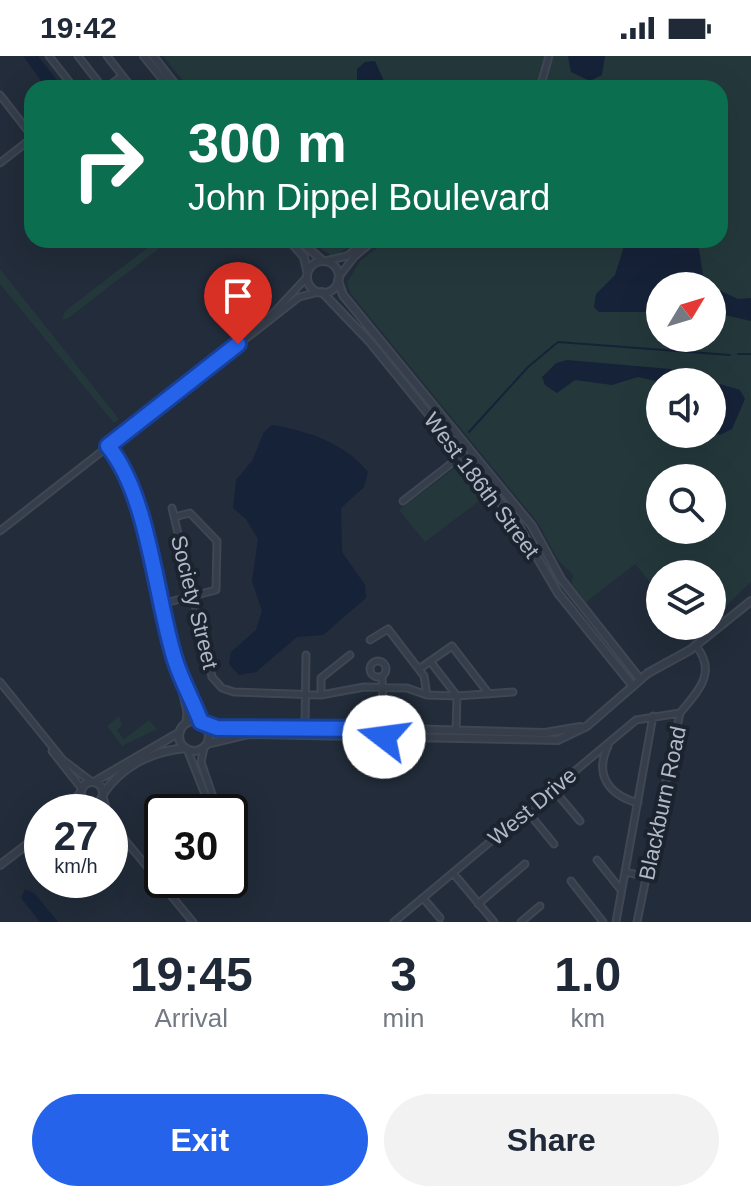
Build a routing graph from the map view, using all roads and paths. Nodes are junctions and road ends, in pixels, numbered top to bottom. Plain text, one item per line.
1 (49, 56) edge
2 (78, 56) edge
3 (107, 56) edge
4 (144, 56) edge
5 (153, 56) edge
6 (549, 56) edge
7 (122, 76) junction
8 (68, 80) edge
9 (98, 80) edge
10 (116, 80) edge
11 (125, 80) edge
12 (164, 80) edge
13 (172, 80) edge
14 (542, 80) edge
15 (0, 95) edge
16 (24, 126) edge
17 (24, 144) edge
18 (0, 163) edge
19 (296, 248) edge
20 (309, 248) edge
21 (357, 248) edge
22 (365, 248) edge
23 (324, 261) junction
24 (307, 275) junction
25 (338, 280) junction
26 (320, 292) junction
27 (263, 325) junction
28 (108, 446) junction
29 (462, 455) junction
30 (500, 486) junction
31 (493, 493) junction
32 (403, 501) dead end
33 (172, 508) dead end
34 (174, 517) junction
35 (0, 531) edge
36 (195, 596) junction
37 (751, 601) edge
38 (161, 604) junction
39 (370, 640) dead end
40 (696, 646) junction
41 (306, 655) dead end
42 (350, 655) dead end
43 (175, 661) junction
44 (430, 661) junction
45 (419, 669) junction
46 (382, 676) dead end
47 (642, 678) junction
48 (0, 682) edge
49 (633, 686) junction
50 (384, 688) junction
51 (513, 692) dead end
52 (305, 693) junction
53 (489, 694) junction
54 (321, 695) junction
55 (427, 695) junction
56 (457, 696) junction
57 (680, 713) junction
58 (653, 716) junction
59 (593, 719) junction
60 (186, 723) junction
61 (203, 723) junction
62 (305, 727) junction
63 (456, 731) junction
64 (180, 732) junction
65 (384, 733) junction
66 (610, 741) junction
67 (49, 743) junction
68 (206, 746) junction
69 (186, 749) junction
70 (583, 764) junction
71 (602, 765) junction
72 (93, 782) junction
73 (553, 789) junction
74 (81, 790) junction
75 (78, 794) edge
76 (82, 794) edge
77 (103, 794) edge
78 (104, 794) edge
79 (205, 794) edge
80 (212, 794) edge
81 (638, 803) junction
82 (527, 811) junction
83 (580, 821) dead end
84 (128, 841) edge
85 (554, 844) dead end
86 (24, 847) edge
87 (597, 860) dead end
88 (525, 864) dead end
89 (0, 865) edge
90 (626, 872) junction
91 (453, 873) junction
92 (646, 877) junction
93 (571, 881) dead end
94 (622, 891) junction
95 (423, 898) junction
96 (478, 904) junction
97 (540, 906) dead end
98 (440, 918) dead end
99 (491, 921) edge
100 (193, 922) edge
101 (394, 922) edge
102 (521, 922) edge
103 (603, 922) edge
104 (616, 922) edge
105 (637, 922) edge

1 - 8 street
2 - 9 street
3 - 7 street
4 - 12 street
5 - 13 street
6 - 14 street
7 - 10 street
7 - 11 street
15 - 16 street
17 - 18 street
19 - 24 street
20 - 23 street
21 - 23 street
22 - 25 street
23 - 24 street
23 - 25 street
24 - 26 street
24 - 27 street
25 - 26 street
25 - 30 street, West 186th Street
26 - 27 street
26 - 29 street, West 186th Street
27 - 28 street
28 - 35 street
28 - 38 street
29 - 31 street, West 186th Street
29 - 32 street
30 - 31 street
30 - 47 street, West 186th Street
31 - 49 street, West 186th Street
33 - 34 street, Society Street
34 - 36 street, Society Street
34 - 36 street
36 - 38 street
36 - 52 street, Society Street
37 - 40 street
38 - 43 street
39 - 45 street
40 - 47 street
40 - 57 street, Blackburn Road
41 - 52 street
42 - 54 street
43 - 60 street
43 - 61 street
44 - 45 street
44 - 53 street
44 - 56 street
45 - 55 street
46 - 50 street
47 - 49 street
48 - 67 street
49 - 59 street
50 - 54 street, Society Street
50 - 55 street, Society Street
50 - 65 street
51 - 53 street, Society Street
52 - 54 street, Society Street
52 - 62 street
53 - 56 street, Society Street
55 - 56 street, Society Street
56 - 63 street
57 - 58 street, West Drive
57 - 92 street, Blackburn Road
58 - 66 street, West Drive
58 - 81 street
59 - 63 street
59 - 65 street
60 - 61 street
60 - 64 street
61 - 62 street
61 - 68 street
62 - 65 street
63 - 65 street
64 - 69 street
64 - 72 street
65 - 68 street
66 - 70 street, West Drive
66 - 71 street
67 - 72 street
67 - 74 street
68 - 69 street
68 - 80 street
69 - 78 street
69 - 79 street
70 - 71 street
70 - 73 street, West Drive
71 - 81 street
72 - 74 street
72 - 77 street
73 - 82 street, West Drive
73 - 83 street
74 - 75 street
74 - 76 street
81 - 90 street
82 - 85 street
82 - 91 street, West Drive
84 - 100 street
86 - 89 street
87 - 94 street
88 - 96 street
90 - 92 street
90 - 94 street
91 - 95 street, West Drive
91 - 96 street
92 - 105 street, Blackburn Road
93 - 103 street
94 - 104 street
95 - 98 street
95 - 101 street, West Drive
96 - 99 street
97 - 102 street

